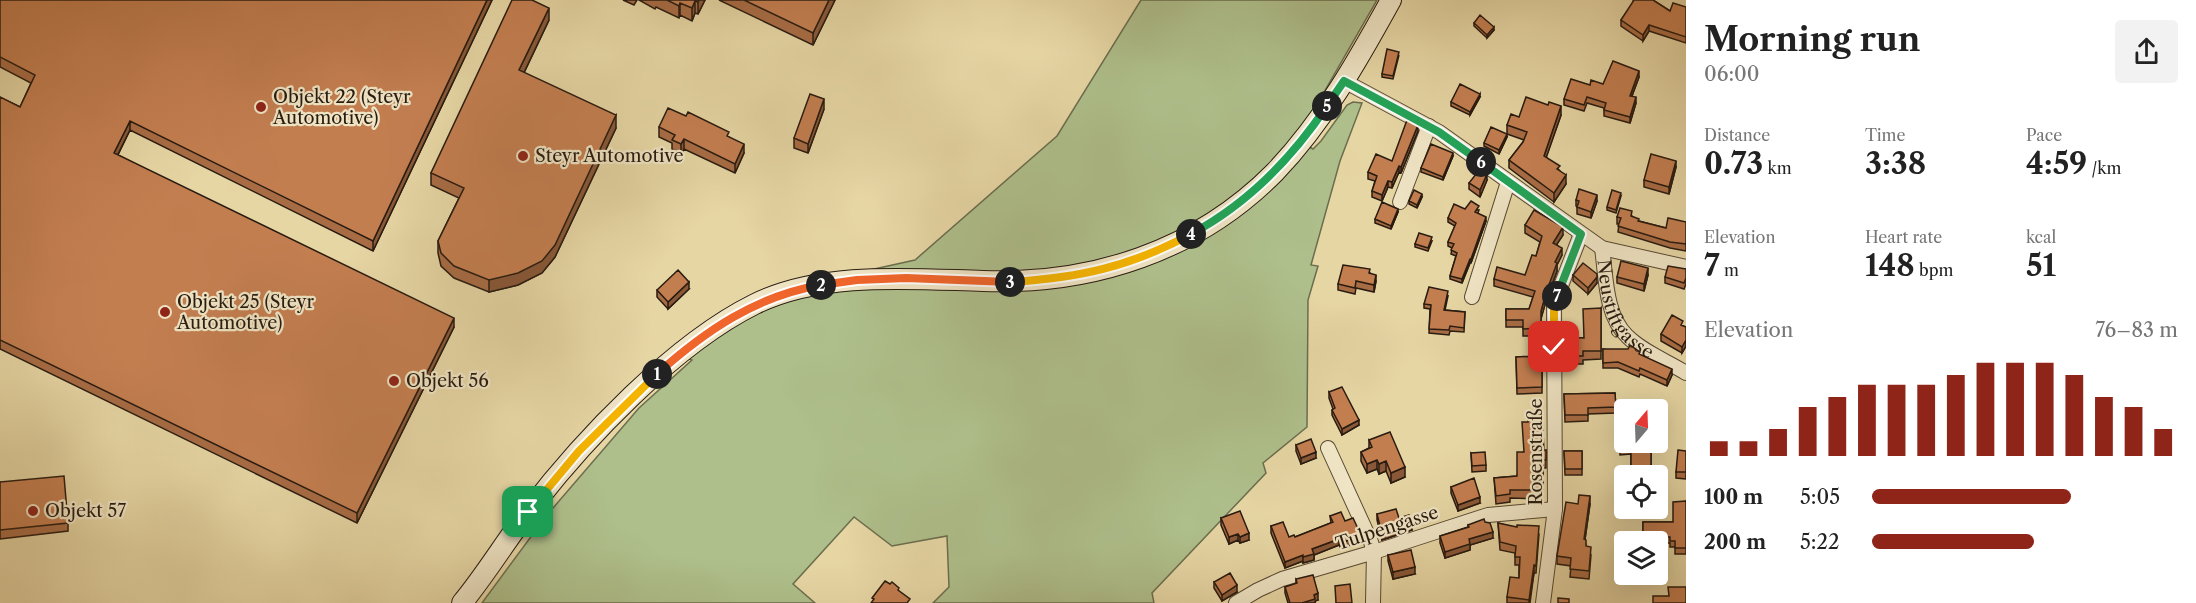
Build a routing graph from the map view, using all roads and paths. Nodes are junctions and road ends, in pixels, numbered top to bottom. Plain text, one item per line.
1 (1391, 0) edge
2 (1344, 81) junction
3 (1429, 126) junction
4 (1508, 182) junction
5 (1400, 202) dead end
6 (1581, 234) junction
7 (1602, 248) junction
8 (1686, 267) edge
9 (1472, 297) dead end
10 (1686, 373) edge
11 (1328, 448) dead end
12 (1555, 509) junction
13 (1374, 552) junction
14 (462, 603) edge
15 (1236, 603) edge
16 (1373, 603) edge
17 (1543, 603) edge

1 - 2 street
2 - 3 street, Neustiftgasse
2 - 14 street
3 - 4 street, Neustiftgasse
3 - 5 street
4 - 6 street, Neustiftgasse
4 - 9 street
6 - 7 street, Neustiftgasse
6 - 12 street, Rosenstraße
7 - 8 street
7 - 10 street, Neustiftgasse
11 - 13 street
12 - 13 street, Tulpengasse
12 - 17 street, Rosenstraße
13 - 15 street, Tulpengasse
13 - 16 street

